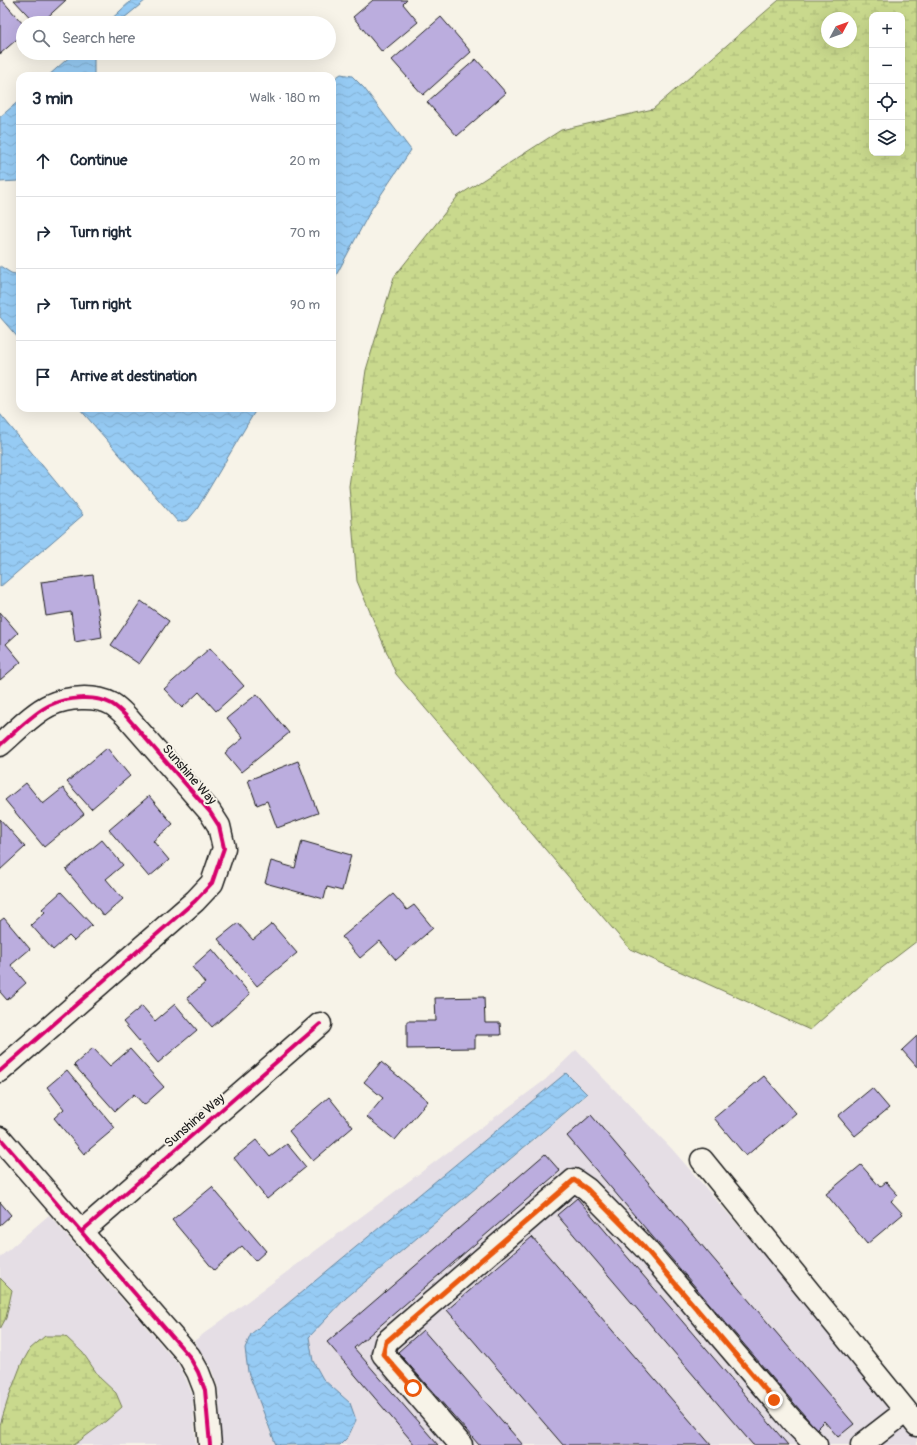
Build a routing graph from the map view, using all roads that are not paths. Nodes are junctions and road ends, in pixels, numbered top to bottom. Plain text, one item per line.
1 (0, 745) edge
2 (320, 1024) dead end
3 (0, 1071) edge
4 (0, 1138) edge
5 (702, 1160) dead end
6 (82, 1231) junction
7 (911, 1418) edge
8 (210, 1445) edge
9 (461, 1445) edge
10 (816, 1445) edge
11 (862, 1445) edge

1 - 3 street, Sunshine Way
2 - 6 street, Sunshine Way
4 - 6 street
5 - 7 street
6 - 8 street
7 - 11 street
9 - 10 street

